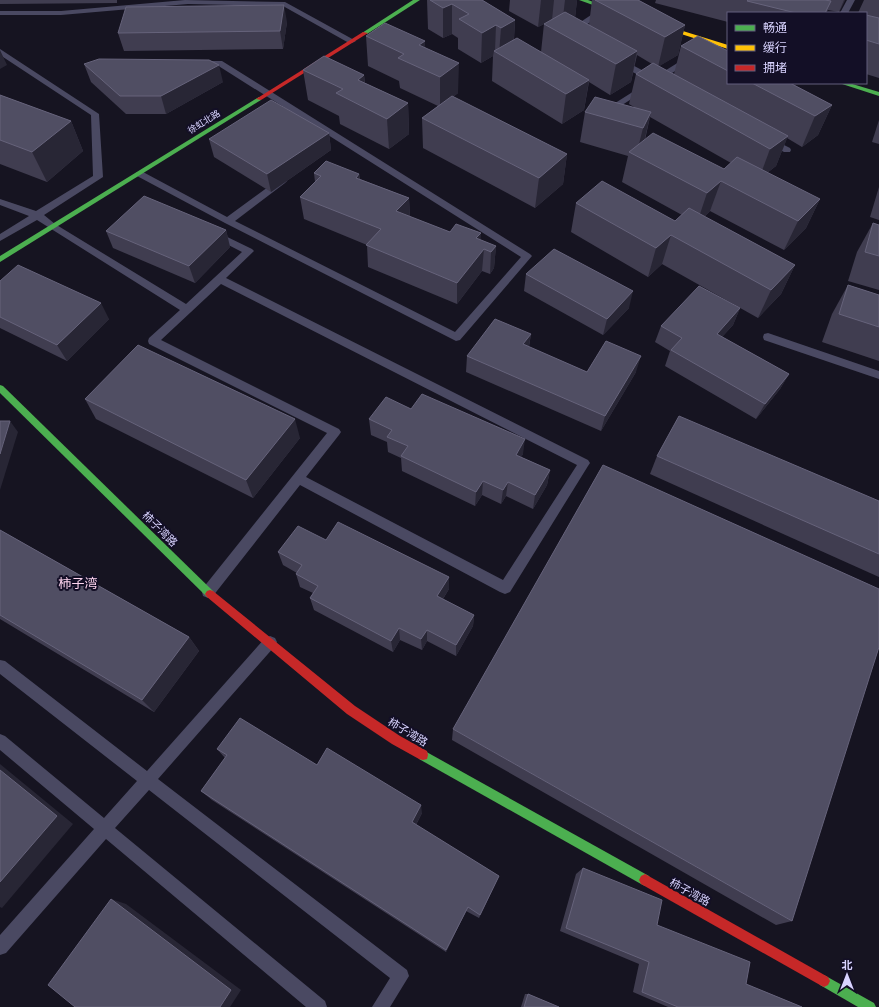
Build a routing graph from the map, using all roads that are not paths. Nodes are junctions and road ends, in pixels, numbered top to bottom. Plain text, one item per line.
1 (417, 0) edge
2 (582, 0) edge
3 (851, 0) edge
4 (607, 8) junction
5 (845, 12) edge
6 (0, 13) edge
7 (630, 16) edge
8 (645, 21) edge
9 (567, 36) edge
10 (352, 41) junction
11 (727, 47) edge
12 (0, 51) edge
13 (696, 55) edge
14 (614, 59) edge
15 (195, 64) edge
16 (658, 82) junction
17 (845, 84) edge
18 (266, 94) junction
19 (879, 94) edge
20 (596, 118) edge
21 (759, 135) edge
22 (787, 150) edge
23 (140, 174) junction
24 (290, 176) edge
25 (0, 202) edge
26 (37, 215) junction
27 (228, 221) junction
28 (52, 226) junction
29 (206, 229) edge
30 (0, 238) edge
31 (0, 259) edge
32 (220, 279) junction
33 (187, 309) junction
34 (768, 337) dead end
35 (879, 375) edge
36 (0, 388) edge
37 (298, 479) junction
38 (208, 592) junction
39 (270, 642) junction
40 (0, 666) edge
41 (0, 741) edge
42 (146, 781) junction
43 (105, 827) junction
44 (0, 947) edge
45 (319, 1007) edge
46 (380, 1007) edge
47 (870, 1007) edge

1 - 10 street, 徐虹北路
2 - 4 street
3 - 5 lane
4 - 7 street
4 - 9 lane
6 - 10 lane
8 - 11 street
10 - 18 street, 徐虹北路
12 - 26 lane
13 - 16 lane
14 - 16 lane
15 - 18 lane
16 - 20 lane
17 - 19 street
18 - 23 street, 徐虹北路
18 - 27 lane
21 - 22 lane
23 - 27 lane
23 - 28 street, 徐虹北路
24 - 27 lane
25 - 26 lane
26 - 28 lane
26 - 30 lane
28 - 31 street, 徐虹北路
28 - 33 lane
29 - 32 lane
32 - 33 lane
32 - 37 lane
33 - 37 lane
34 - 35 lane
36 - 38 street, 柿子湾路
37 - 38 lane
38 - 39 street, 柿子湾路
39 - 42 lane
39 - 47 street, 柿子湾路
40 - 42 lane
41 - 43 lane
42 - 43 lane
42 - 46 lane
43 - 44 lane
43 - 45 lane

